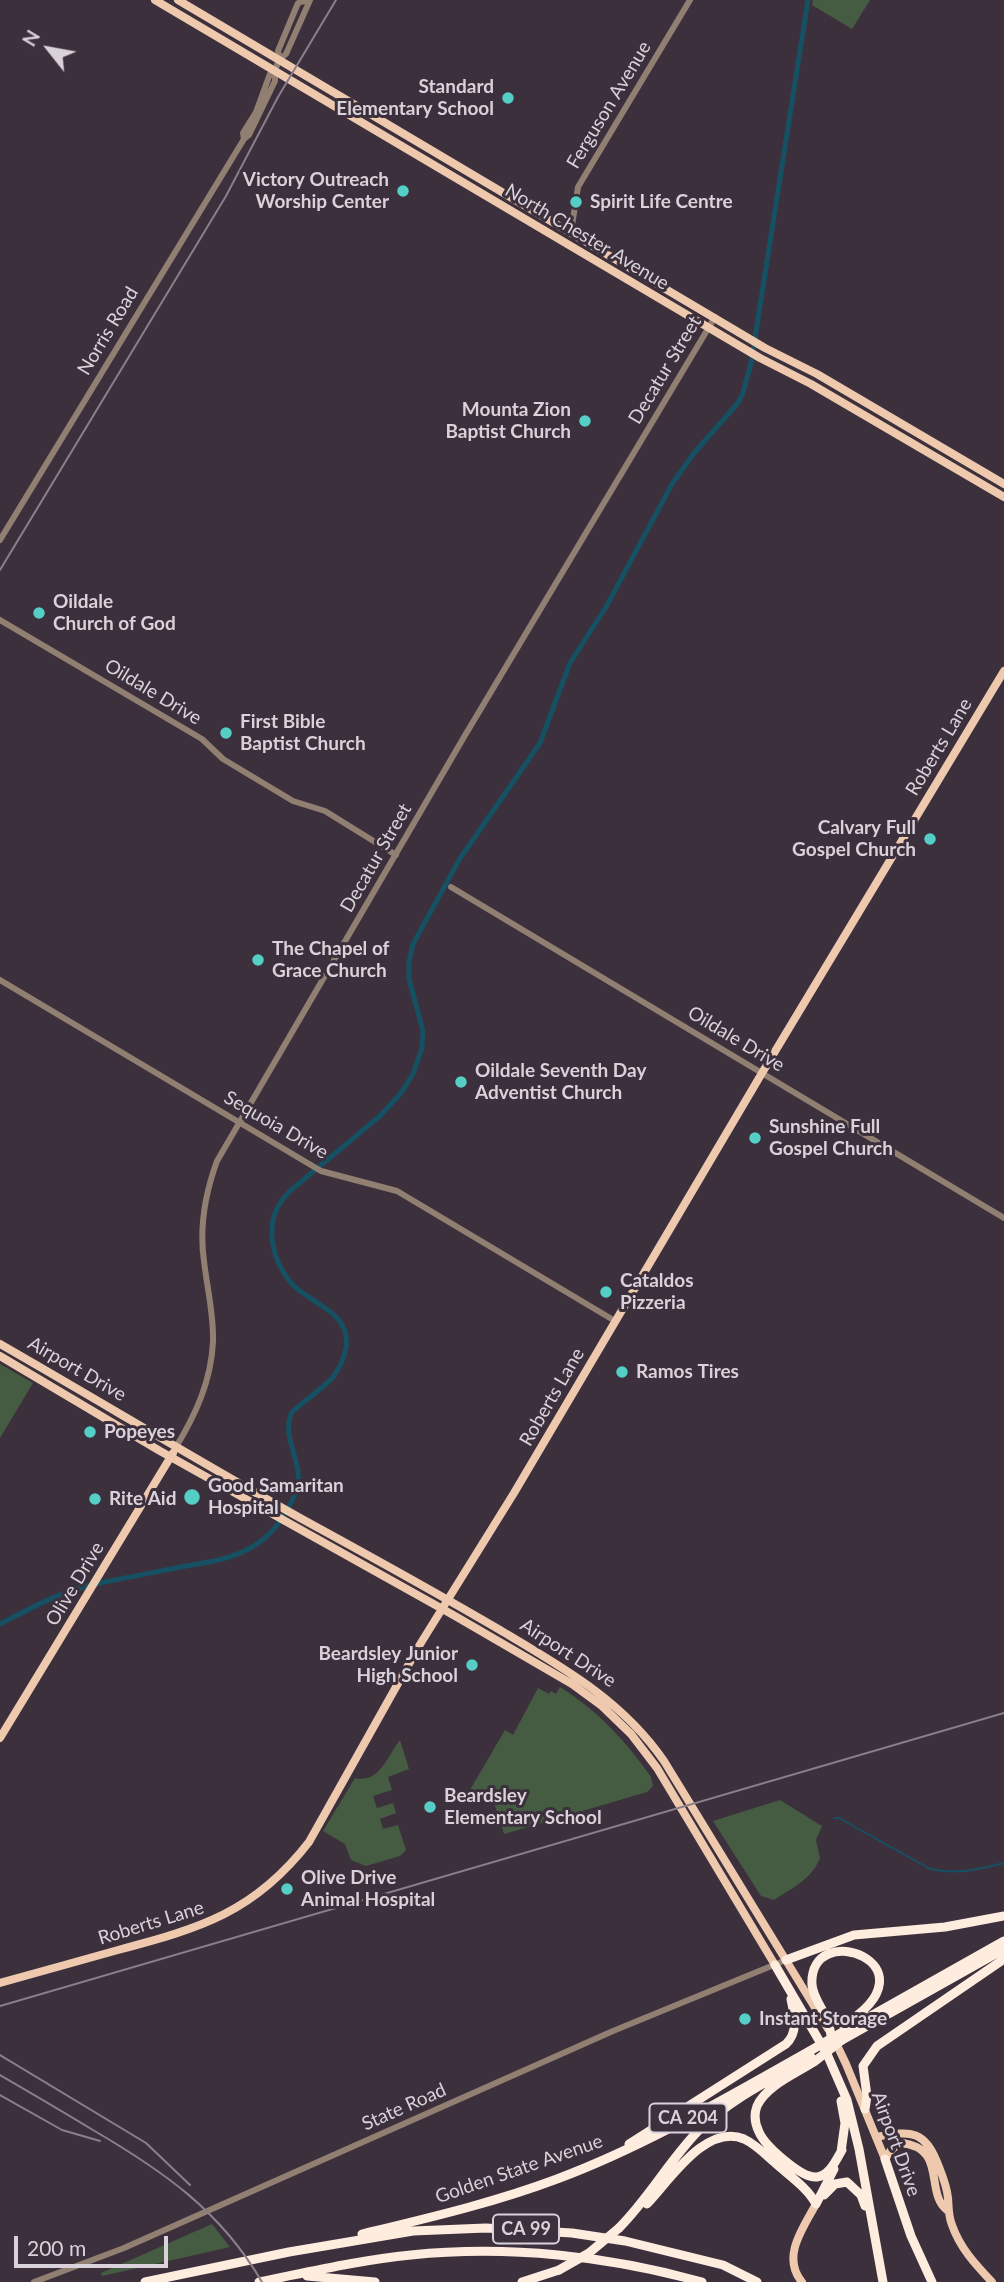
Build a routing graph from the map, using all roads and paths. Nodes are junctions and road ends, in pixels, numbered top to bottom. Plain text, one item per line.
1 (155, 0) edge
2 (178, 0) edge
3 (309, 0) edge
4 (690, 0) edge
5 (280, 59) junction
6 (275, 70) junction
7 (571, 232) junction
8 (634, 283) junction
9 (661, 285) junction
10 (715, 317) junction
11 (709, 327) junction
12 (791, 374) junction
13 (817, 374) junction
14 (811, 384) junction
15 (836, 386) junction
16 (1004, 484) edge
17 (987, 487) junction
18 (1004, 491) edge
19 (1004, 497) edge
20 (0, 540) edge
21 (0, 620) edge
22 (1004, 671) edge
23 (396, 855) junction
24 (451, 887) dead end
25 (0, 980) edge
26 (762, 1073) junction
27 (239, 1121) junction
28 (1004, 1218) edge
29 (615, 1321) junction
30 (0, 1344) edge
31 (0, 1356) edge
32 (176, 1447) junction
33 (171, 1457) junction
34 (278, 1511) junction
35 (288, 1516) junction
36 (449, 1600) junction
37 (443, 1609) junction
38 (0, 1738) edge
39 (1004, 1916) edge
40 (1004, 1941) edge
41 (1004, 1949) edge
42 (1004, 1959) edge
43 (786, 1960) junction
44 (775, 1965) junction
45 (0, 1983) edge
46 (790, 1994) junction
47 (845, 2033) junction
48 (831, 2035) junction
49 (811, 2055) junction
50 (836, 2074) junction
51 (864, 2109) junction
52 (876, 2137) junction
53 (842, 2150) junction
54 (612, 2156) junction
55 (885, 2159) junction
56 (816, 2204) junction
57 (947, 2210) junction
58 (619, 2228) junction
59 (878, 2251) junction
60 (289, 2252) junction
61 (295, 2275) junction
62 (34, 2282) edge
63 (145, 2282) edge
64 (258, 2282) edge
65 (375, 2282) edge
66 (522, 2282) edge
67 (702, 2282) edge
68 (757, 2282) edge
69 (802, 2282) edge
70 (883, 2282) edge
71 (932, 2282) edge
72 (992, 2282) edge

1 - 6 main road, North Chester Avenue
2 - 5 main road, North Chester Avenue
3 - 5 street, Norris Road
4 - 7 street, Ferguson Avenue
5 - 6 street, Norris Road
5 - 7 main road, North Chester Avenue
6 - 8 main road, North Chester Avenue
6 - 20 street, Norris Road
7 - 9 main road, North Chester Avenue
8 - 9 main road
8 - 11 main road, North Chester Avenue
9 - 10 main road, North Chester Avenue
10 - 11 street, Decatur Street
10 - 13 main road, North Chester Avenue
11 - 12 main road, North Chester Avenue
11 - 23 street, Decatur Street
12 - 13 main road
12 - 14 main road, North Chester Avenue
13 - 15 main road, North Chester Avenue
14 - 15 main road
14 - 17 main road, North Chester Avenue
15 - 16 main road, North Chester Avenue
17 - 18 main road
17 - 19 main road, North Chester Avenue
21 - 23 street, Oildale Drive
22 - 26 main road, Roberts Lane
23 - 27 street, Decatur Street
24 - 26 street, Oildale Drive
25 - 27 street, Sequoia Drive
26 - 28 street, Oildale Drive
26 - 29 main road, Roberts Lane
27 - 29 street, Sequoia Drive
27 - 32 street, Decatur Street
29 - 36 main road, Roberts Lane
30 - 32 main road, Airport Drive
31 - 33 main road, Airport Drive
32 - 33 main road, Olive Drive
32 - 34 main road, Airport Drive
33 - 34 main road, Airport Drive
33 - 38 main road, Olive Drive
34 - 35 main road, Airport Drive
35 - 36 main road, Airport Drive
35 - 37 main road, Airport Drive
36 - 37 main road, Roberts Lane
36 - 43 main road, Airport Drive
37 - 44 main road, Airport Drive
37 - 45 main road, Roberts Lane
39 - 43 highway
40 - 47 highway, Golden State Avenue / CA 204
41 - 47 highway, Golden State Avenue / CA 204
42 - 51 highway
43 - 44 street, State Road
43 - 48 main road, Airport Drive
44 - 46 highway, Airport Drive
44 - 62 street, State Road
46 - 50 highway, Airport Drive
46 - 54 highway
47 - 48 highway
47 - 49 highway, Golden State Avenue / CA 204, bridge
48 - 51 main road, Airport Drive
49 - 53 highway
49 - 54 highway, Golden State Avenue / CA 204
49 - 58 highway, Golden State Avenue / CA 204
50 - 53 highway
50 - 59 highway, Airport Drive
51 - 52 main road, Airport Drive
52 - 55 main road, Airport Drive
52 - 57 main road
53 - 56 highway
54 - 60 highway, Golden State Avenue / CA 204
55 - 57 main road
55 - 71 highway, Airport Drive
56 - 58 highway
56 - 59 highway
56 - 69 main road
57 - 72 main road
58 - 66 highway, bridge
59 - 70 highway, Airport Drive
60 - 63 highway, CA 99
60 - 68 highway, CA 99
61 - 64 highway, CA 99
61 - 65 highway
61 - 67 highway, CA 99

